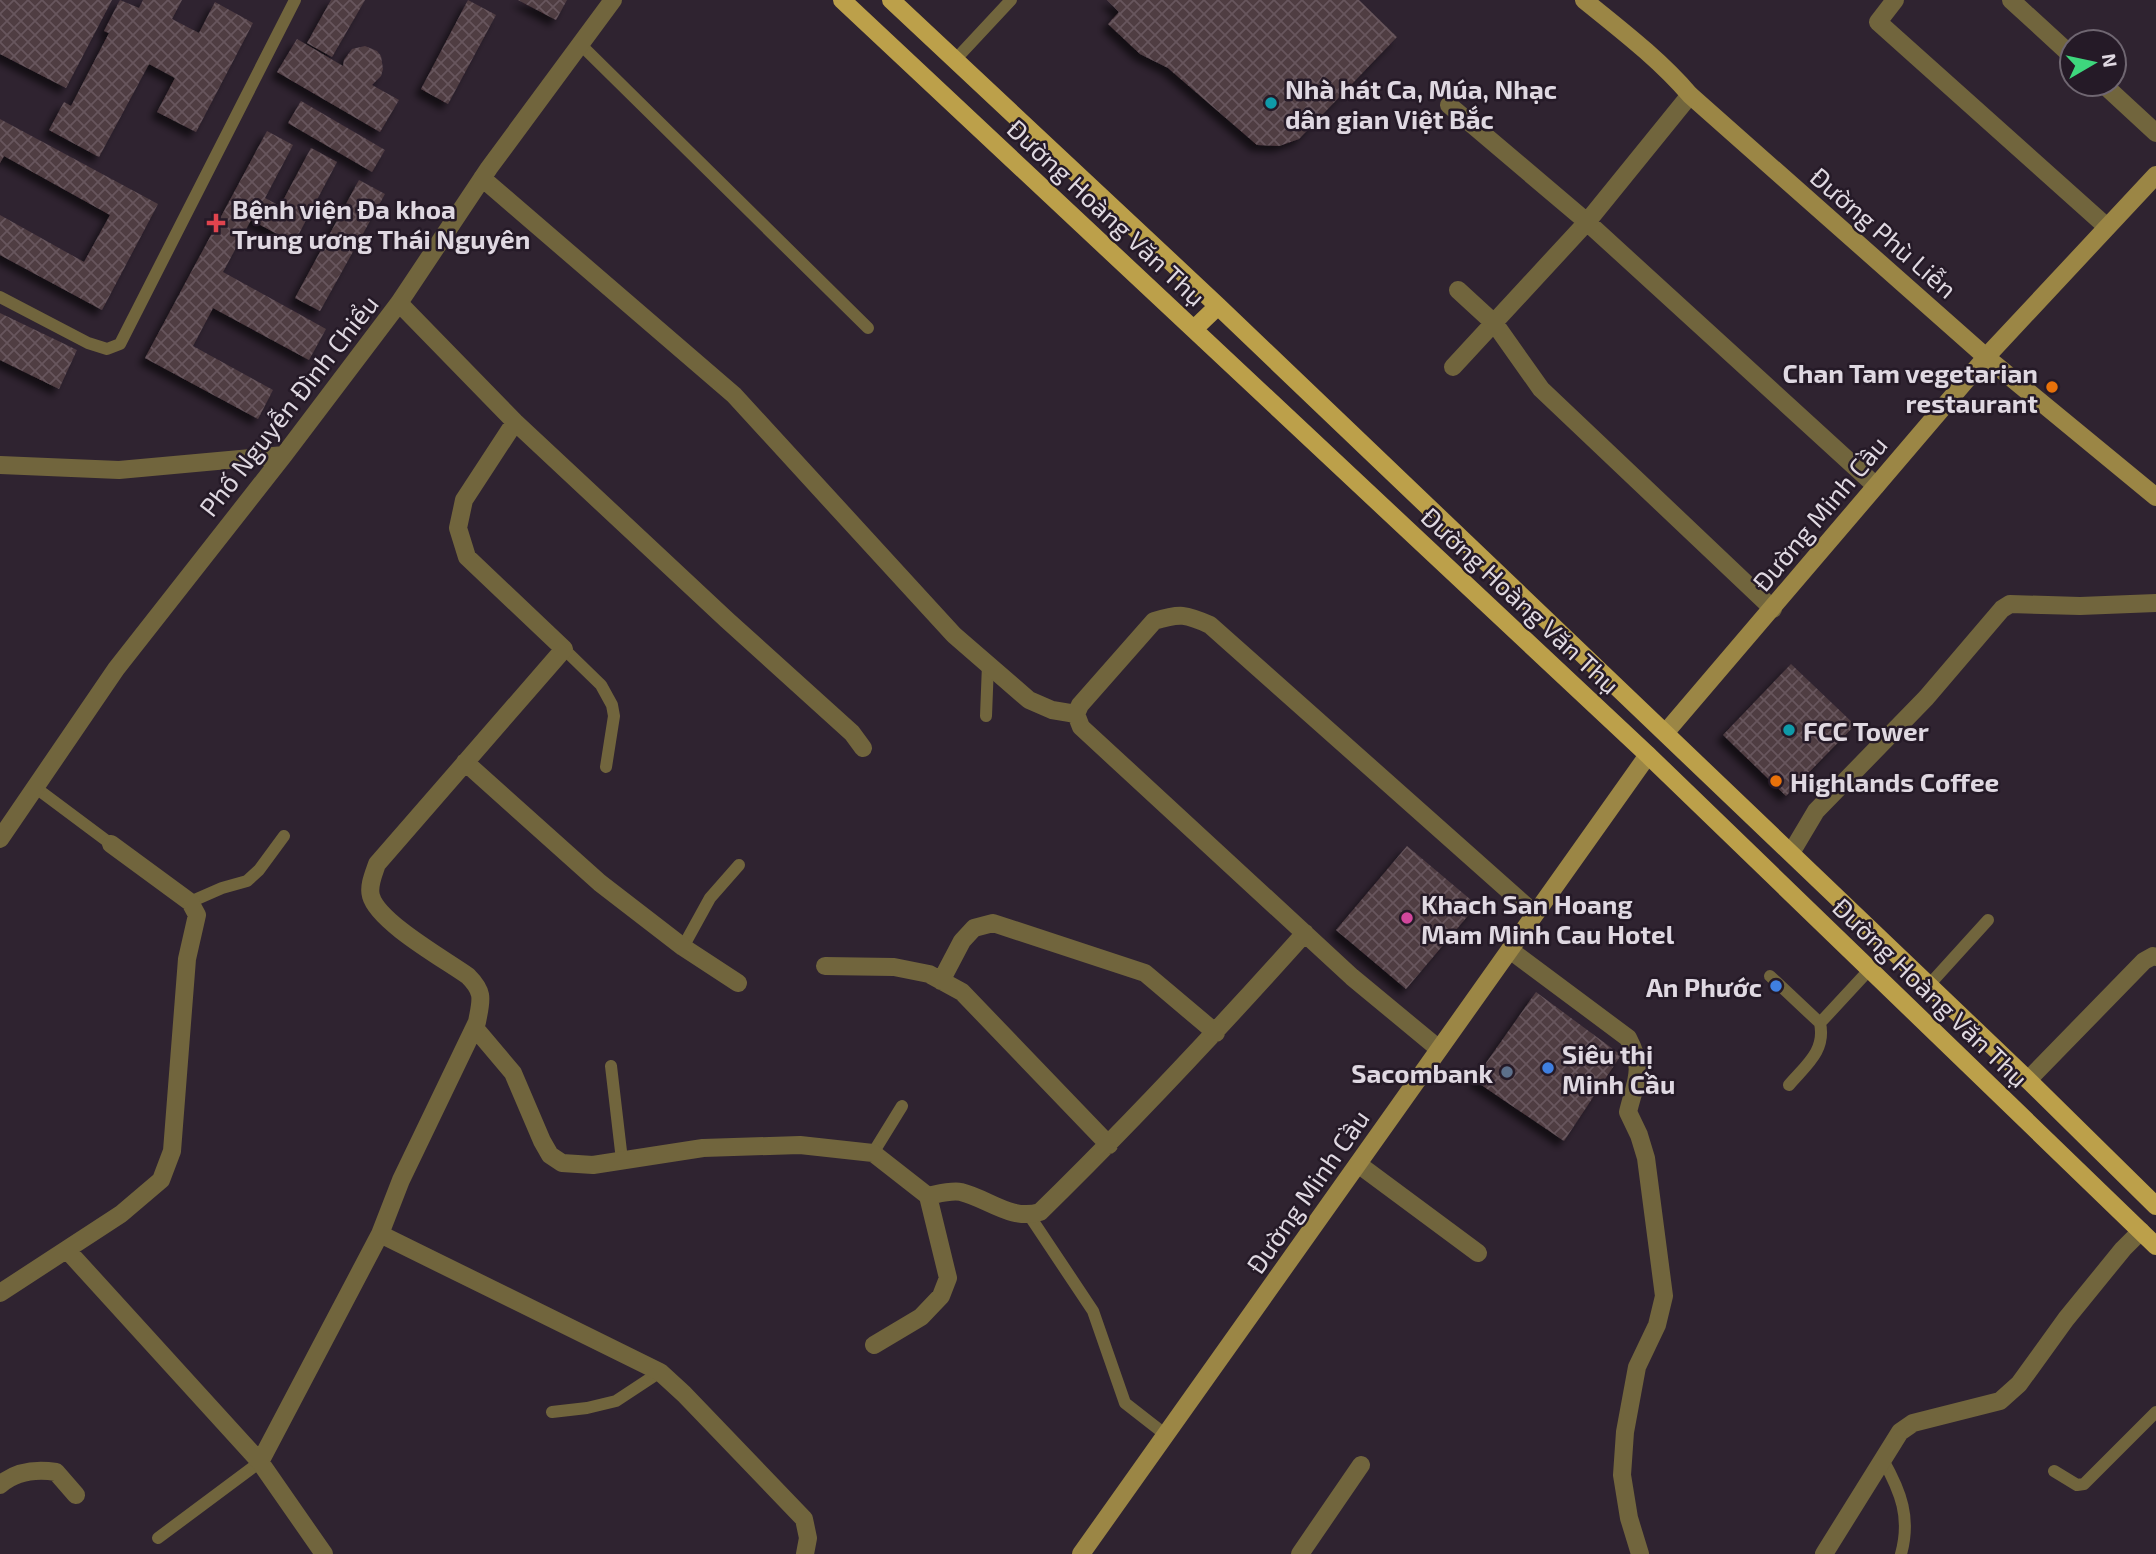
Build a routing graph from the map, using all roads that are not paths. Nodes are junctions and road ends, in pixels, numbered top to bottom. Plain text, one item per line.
1 (295, 0) edge
2 (613, 0) edge
3 (842, 0) edge
4 (891, 0) edge
5 (1011, 0) edge
6 (1584, 0) edge
7 (1895, 0) edge
8 (2011, 0) edge
9 (2058, 43) edge
10 (580, 44) junction
11 (955, 60) junction
12 (1690, 95) junction
13 (2118, 98) edge
14 (1450, 105) dead end
15 (2156, 133) edge
16 (2156, 175) edge
17 (482, 178) junction
18 (1587, 222) junction
19 (2107, 228) junction
20 (1458, 290) dead end
21 (0, 297) edge
22 (399, 303) junction
23 (1218, 306) junction
24 (1495, 324) junction
25 (868, 328) dead end
26 (1194, 329) junction
27 (1986, 357) junction
28 (1454, 368) dead end
29 (515, 422) junction
30 (285, 455) junction
31 (0, 465) edge
32 (1876, 486) junction
33 (2156, 497) edge
34 (2156, 603) edge
35 (1773, 609) junction
36 (564, 649) junction
37 (988, 664) junction
38 (1076, 714) junction
39 (986, 716) dead end
40 (1666, 732) junction
41 (863, 748) dead end
42 (1648, 755) junction
43 (465, 762) junction
44 (606, 767) dead end
45 (36, 788) junction
46 (284, 836) dead end
47 (0, 839) edge
48 (111, 844) joint
49 (1791, 853) junction
50 (739, 865) dead end
51 (190, 902) junction
52 (1535, 914) junction
53 (1988, 920) dead end
54 (1305, 933) junction
55 (682, 947) junction
56 (1510, 950) junction
57 (2156, 957) edge
58 (825, 965) dead end
59 (1870, 969) junction
60 (1770, 976) dead end
61 (941, 981) junction
62 (738, 983) dead end
63 (1929, 985) junction
64 (1820, 1023) junction
65 (475, 1028) junction
66 (1216, 1033) junction
67 (1440, 1049) junction
68 (611, 1066) dead end
69 (2028, 1080) junction
70 (1789, 1085) dead end
71 (2042, 1095) junction
72 (902, 1105) dead end
73 (2022, 1116) junction
74 (1109, 1145) junction
75 (873, 1153) junction
76 (622, 1160) junction
77 (1358, 1164) junction
78 (928, 1196) junction
79 (2156, 1206) edge
80 (1029, 1215) junction
81 (2141, 1231) junction
82 (380, 1234) junction
83 (2156, 1245) edge
84 (67, 1250) junction
85 (1478, 1253) dead end
86 (0, 1293) edge
87 (874, 1345) dead end
88 (660, 1372) junction
89 (552, 1412) dead end
90 (2156, 1412) edge
91 (1166, 1435) junction
92 (1883, 1460) junction
93 (260, 1462) junction
94 (1361, 1465) dead end
95 (2054, 1471) dead end
96 (0, 1485) edge
97 (76, 1494) dead end
98 (158, 1538) dead end
99 (324, 1554) edge
100 (805, 1554) edge
101 (1081, 1554) edge
102 (1300, 1554) edge
103 (1640, 1554) edge
104 (1824, 1554) edge
105 (1901, 1554) edge

1 - 21 lane
2 - 10 street, Phố Nguyễn Đình Chiểu
3 - 26 main road, Đường Hoàng Văn Thụ
4 - 11 main road, Đường Hoàng Văn Thụ
5 - 11 lane
6 - 12 street, Đường Phù Liễn
7 - 19 street
8 - 9 street
10 - 17 street, Phố Nguyễn Đình Chiểu
10 - 25 lane
11 - 23 main road, Đường Hoàng Văn Thụ
12 - 18 street
12 - 27 street, Đường Phù Liễn
13 - 15 street
14 - 18 street
16 - 19 street, Đường Minh Cầu
17 - 22 street, Phố Nguyễn Đình Chiểu
17 - 37 street
18 - 24 street
18 - 32 street
19 - 27 street, Đường Minh Cầu
20 - 24 street
22 - 29 street
22 - 30 street, Phố Nguyễn Đình Chiểu
23 - 26 main road
23 - 40 main road, Đường Hoàng Văn Thụ
24 - 28 street
24 - 35 street
26 - 42 main road, Đường Hoàng Văn Thụ
27 - 32 street, Đường Minh Cầu
27 - 33 street, Đường Phù Liễn
29 - 36 street
29 - 41 street
30 - 31 street
30 - 45 street, Phố Nguyễn Đình Chiểu
32 - 35 street, Đường Minh Cầu
34 - 49 street
35 - 40 street, Đường Minh Cầu
36 - 43 street
36 - 44 lane
37 - 38 street
37 - 39 lane
38 - 52 street
38 - 54 street
40 - 42 main road
40 - 49 main road, Đường Hoàng Văn Thụ
42 - 52 street, Đường Minh Cầu
42 - 59 main road, Đường Hoàng Văn Thụ
43 - 55 street
43 - 65 street
45 - 47 street, Phố Nguyễn Đình Chiểu
45 - 48 lane
46 - 51 lane
48 - 51 street
49 - 63 main road, Đường Hoàng Văn Thụ
50 - 55 lane
51 - 84 street
52 - 56 street, Đường Minh Cầu
53 - 63 lane
54 - 66 street
54 - 67 street
55 - 62 street
56 - 67 street, Đường Minh Cầu
56 - 103 street
57 - 69 street
58 - 61 street
59 - 64 lane
59 - 73 main road, Đường Hoàng Văn Thụ
60 - 64 lane
61 - 66 street
61 - 74 street
63 - 69 main road, Đường Hoàng Văn Thụ
64 - 70 lane
65 - 76 street
65 - 82 street
66 - 74 street
67 - 77 street, Đường Minh Cầu
68 - 76 lane
69 - 71 main road, Đường Hoàng Văn Thụ
71 - 73 main road
71 - 79 main road, Đường Hoàng Văn Thụ
72 - 75 lane
73 - 81 main road, Đường Hoàng Văn Thụ
74 - 80 street
75 - 76 street
75 - 78 street
77 - 85 street
77 - 91 street, Đường Minh Cầu
78 - 80 street
78 - 87 street
80 - 91 lane
81 - 83 main road, Đường Hoàng Văn Thụ
81 - 92 street
82 - 88 street
82 - 93 street
84 - 86 street
84 - 93 street
88 - 89 lane
88 - 100 street
90 - 95 lane
91 - 101 street, Đường Minh Cầu
92 - 104 street
92 - 105 lane
93 - 98 lane
93 - 99 street
94 - 102 street
96 - 97 street

